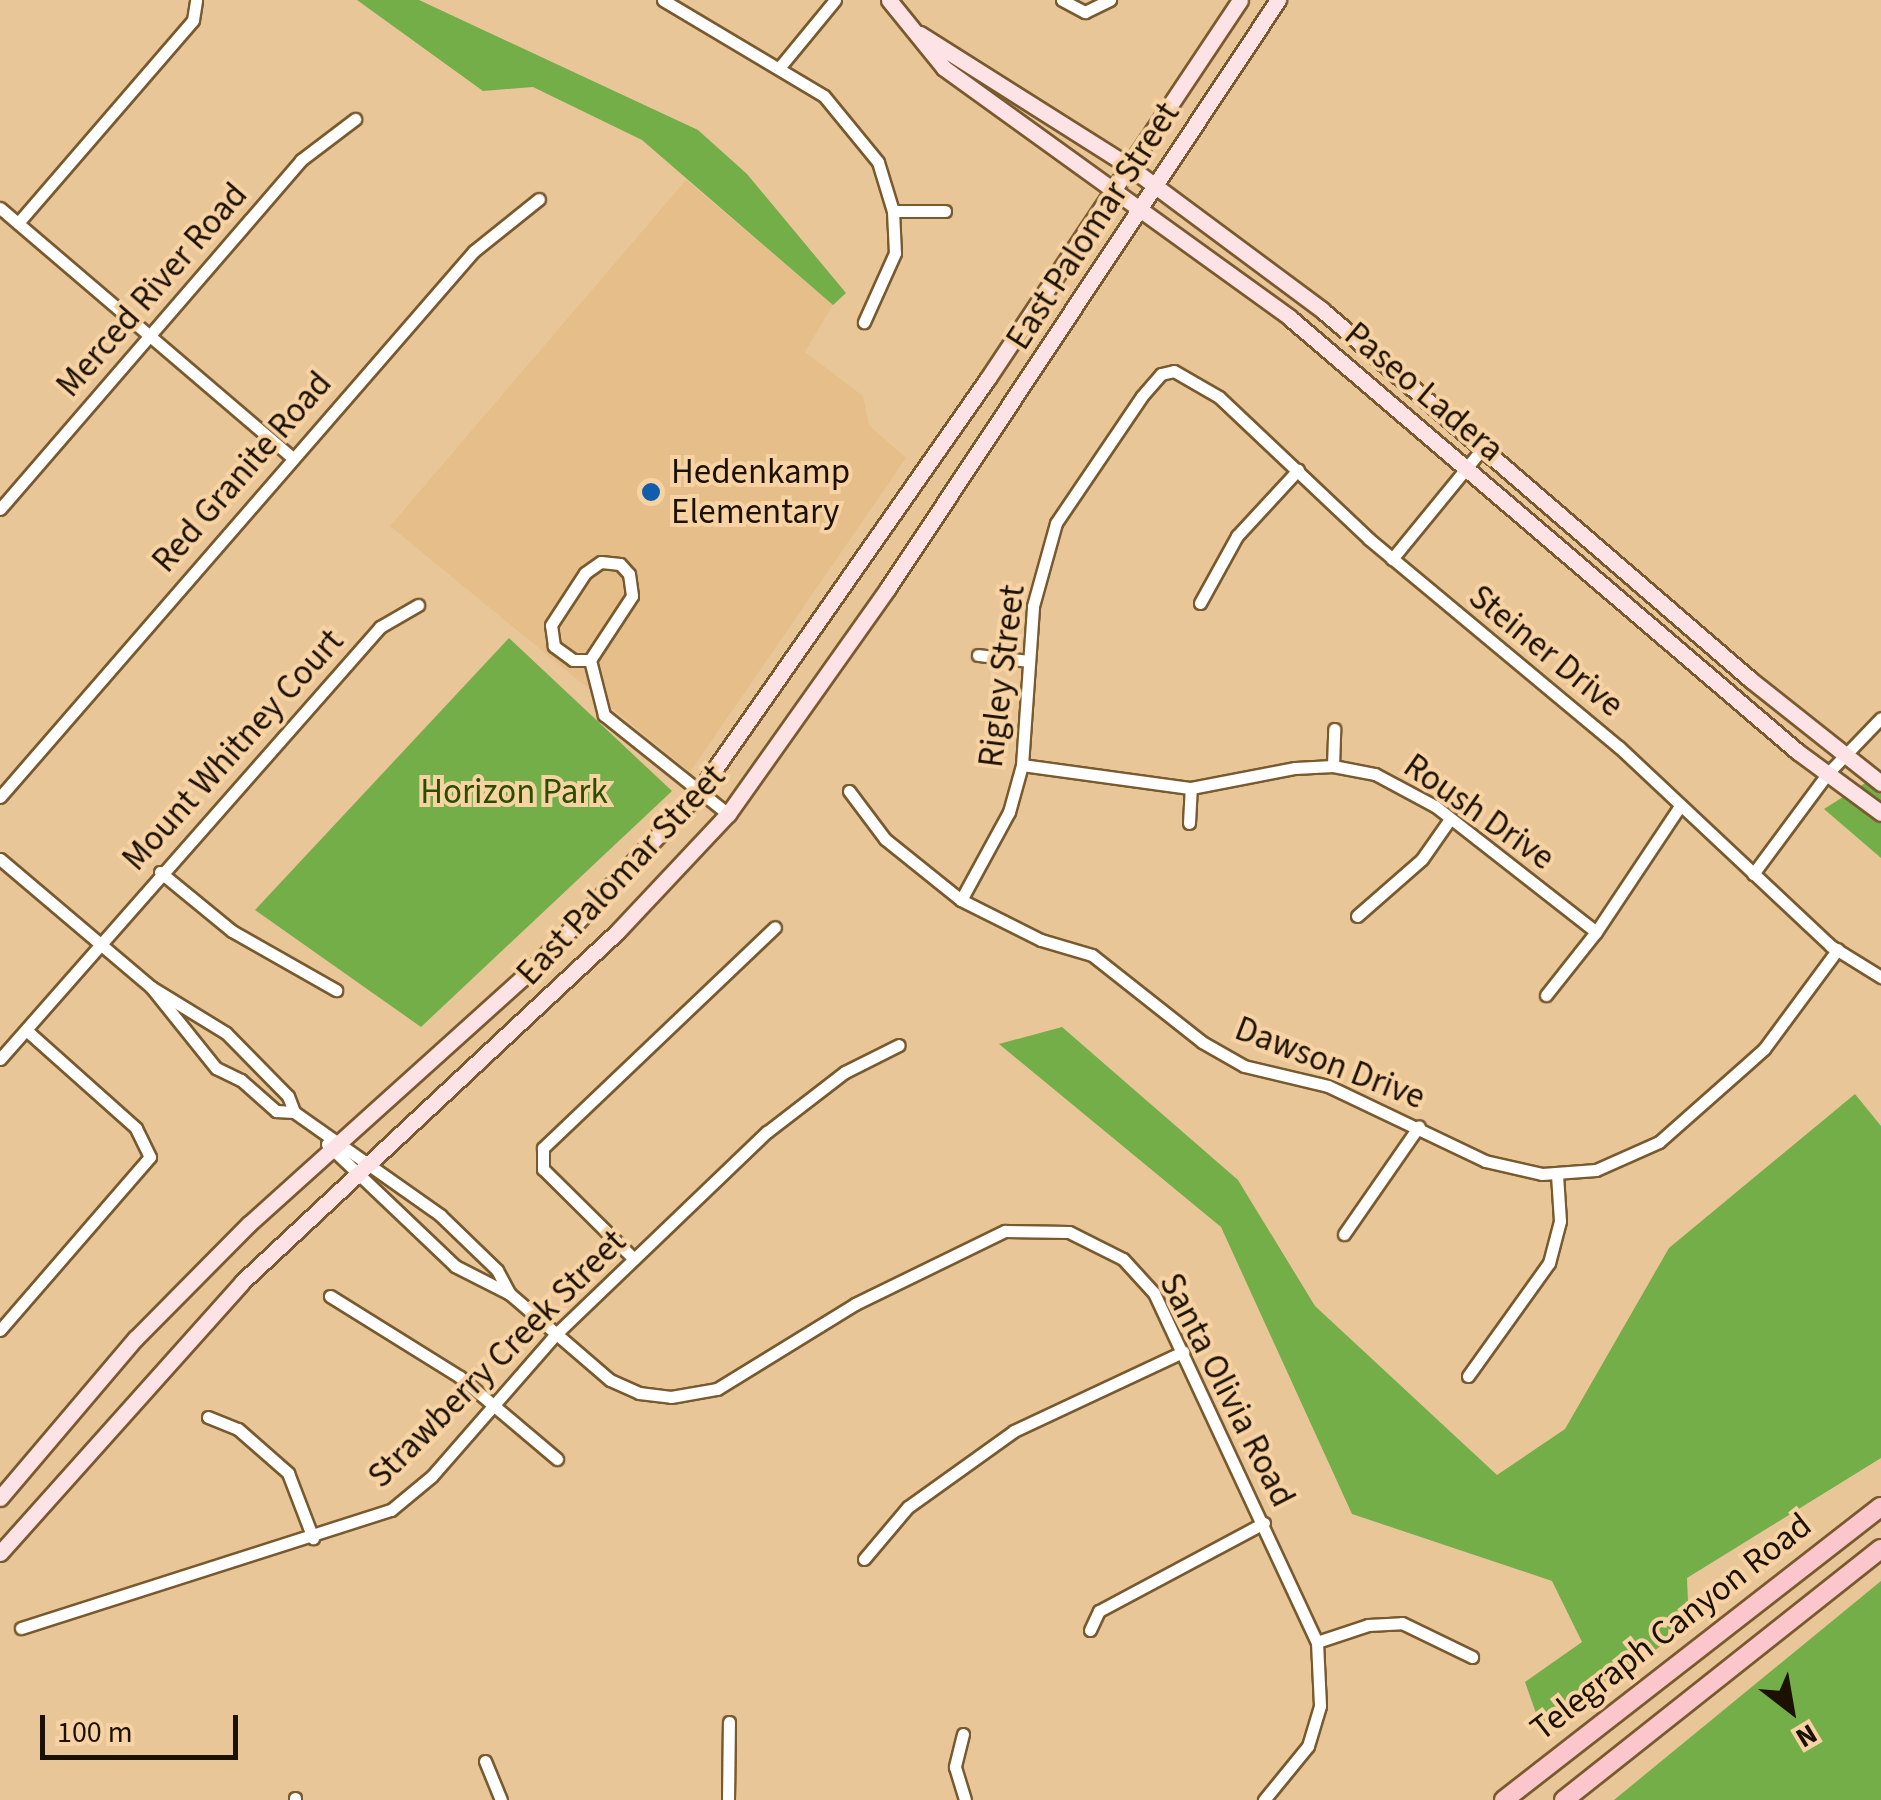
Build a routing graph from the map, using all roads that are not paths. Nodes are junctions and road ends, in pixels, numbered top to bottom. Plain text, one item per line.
1 (196, 0) edge
2 (663, 0) edge
3 (835, 0) edge
4 (889, 0) edge
5 (1062, 0) edge
6 (1240, 0) edge
7 (1278, 0) edge
8 (1106, 4) edge
9 (917, 32) junction
10 (779, 68) junction
11 (355, 118) dead end
12 (1127, 165) junction
13 (1114, 185) junction
14 (1154, 186) junction
15 (539, 199) dead end
16 (0, 208) edge
17 (1140, 208) junction
18 (893, 211) junction
19 (945, 211) dead end
20 (18, 223) junction
21 (864, 322) dead end
22 (149, 336) junction
23 (1174, 370) joint
24 (1483, 448) junction
25 (290, 456) junction
26 (1468, 468) junction
27 (1298, 470) junction
28 (0, 508) edge
29 (1392, 559) junction
30 (1200, 603) dead end
31 (418, 605) dead end
32 (978, 655) dead end
33 (590, 660) junction
34 (1028, 661) junction
35 (1881, 718) edge
36 (1334, 729) dead end
37 (1842, 758) junction
38 (1022, 765) junction
39 (1333, 766) junction
40 (1828, 774) junction
41 (1881, 783) edge
42 (1191, 788) junction
43 (849, 791) dead end
44 (698, 793) junction
45 (0, 797) edge
46 (1680, 806) junction
47 (1881, 813) edge
48 (728, 814) junction
49 (1450, 819) junction
50 (1189, 823) dead end
51 (0, 858) edge
52 (160, 872) junction
53 (1753, 874) junction
54 (961, 900) junction
55 (1358, 916) dead end
56 (774, 927) dead end
57 (1596, 932) junction
58 (100, 942) junction
59 (1838, 949) junction
60 (1881, 978) edge
61 (150, 987) junction
62 (336, 990) dead end
63 (1546, 994) dead end
64 (26, 1030) junction
65 (899, 1044) dead end
66 (0, 1058) edge
67 (294, 1112) junction
68 (1420, 1126) junction
69 (336, 1146) junction
70 (368, 1160) junction
71 (353, 1174) junction
72 (1557, 1176) junction
73 (1344, 1234) dead end
74 (634, 1259) junction
75 (510, 1294) junction
76 (330, 1296) dead end
77 (0, 1330) edge
78 (556, 1334) junction
79 (1183, 1352) junction
80 (1468, 1376) dead end
81 (492, 1403) junction
82 (208, 1417) dead end
83 (556, 1458) dead end
84 (0, 1498) edge
85 (1881, 1507) edge
86 (1264, 1524) junction
87 (313, 1538) junction
88 (1881, 1548) edge
89 (0, 1553) edge
90 (864, 1560) dead end
91 (21, 1628) dead end
92 (1090, 1630) dead end
93 (1317, 1642) junction
94 (1472, 1657) dead end
95 (729, 1722) dead end
96 (963, 1734) dead end
97 (485, 1761) dead end
98 (501, 1800) edge
99 (728, 1800) edge
100 (965, 1800) edge
101 (1264, 1800) edge
102 (1504, 1800) edge
103 (1564, 1800) edge

1 - 20 street
2 - 10 street
3 - 10 street
4 - 9 main road, Paseo Ladera
5 - 8 street
6 - 12 main road, East Palomar Street
7 - 14 main road, East Palomar Street
9 - 12 main road, Paseo Ladera
9 - 13 main road, Paseo Ladera
10 - 18 street
11 - 22 street, Merced River Road
12 - 13 main road, East Palomar Street
12 - 14 main road, Paseo Ladera
13 - 17 main road, Paseo Ladera
13 - 44 main road, East Palomar Street
14 - 17 main road, East Palomar Street
14 - 24 main road, Paseo Ladera
15 - 25 street, Red Granite Road
16 - 20 street
17 - 26 main road, Paseo Ladera
17 - 48 main road, East Palomar Street
18 - 19 street
18 - 21 street
20 - 22 street
22 - 25 street
22 - 28 street, Merced River Road
23 - 27 street, Steiner Drive
23 - 34 street, Rigley Street
24 - 26 street
24 - 37 main road, Paseo Ladera
25 - 45 street, Red Granite Road
26 - 29 street
26 - 40 main road, Paseo Ladera
27 - 29 street, Steiner Drive
27 - 30 street
29 - 46 street, Steiner Drive
31 - 52 street, Mount Whitney Court
32 - 34 street
33 - 33 street
33 - 44 street
34 - 38 street, Rigley Street
35 - 37 street
36 - 39 street
37 - 40 street
37 - 41 main road, Paseo Ladera
38 - 42 street, Roush Drive
38 - 54 street, Rigley Street
39 - 42 street, Roush Drive
39 - 49 street, Roush Drive
40 - 47 main road, Paseo Ladera
40 - 53 street
42 - 50 street
43 - 54 street, Dawson Drive
44 - 48 street
44 - 69 main road, East Palomar Street
46 - 53 street, Steiner Drive
46 - 57 street
48 - 70 main road, East Palomar Street
49 - 55 street
49 - 57 street, Roush Drive
51 - 58 street, Santa Olivia Road
52 - 58 street, Mount Whitney Court
52 - 62 street
53 - 59 street, Steiner Drive
54 - 68 street, Dawson Drive
56 - 74 street
57 - 63 street
58 - 61 street, Santa Olivia Road
58 - 64 street, Mount Whitney Court
59 - 60 street, Steiner Drive
59 - 72 street, Dawson Drive
61 - 67 street, Santa Olivia Road
61 - 67 street, Santa Olivia Road
64 - 66 street, Mount Whitney Court
64 - 77 street
65 - 74 street, Strawberry Creek Street
67 - 69 street, Santa Olivia Road
68 - 72 street, Dawson Drive
68 - 73 street
69 - 70 street, Santa Olivia Road
69 - 71 street, Santa Olivia Road
69 - 84 main road, East Palomar Street
70 - 71 main road, East Palomar Street
70 - 75 street, Santa Olivia Road
71 - 75 street, Santa Olivia Road
71 - 89 main road, East Palomar Street
72 - 80 street
74 - 78 street, Strawberry Creek Street
75 - 78 street, Santa Olivia Road
76 - 81 street
78 - 79 street, Santa Olivia Road
78 - 81 street, Strawberry Creek Street
79 - 86 street, Santa Olivia Road
79 - 90 street
81 - 83 street
81 - 87 street, Strawberry Creek Street
82 - 87 street
85 - 102 main road, Telegraph Canyon Road
86 - 92 street
86 - 93 street, Santa Olivia Road
87 - 91 street, Strawberry Creek Street
88 - 103 main road, Telegraph Canyon Road
93 - 94 street
93 - 101 street, Santa Olivia Road
95 - 99 street
96 - 100 street
97 - 98 street

